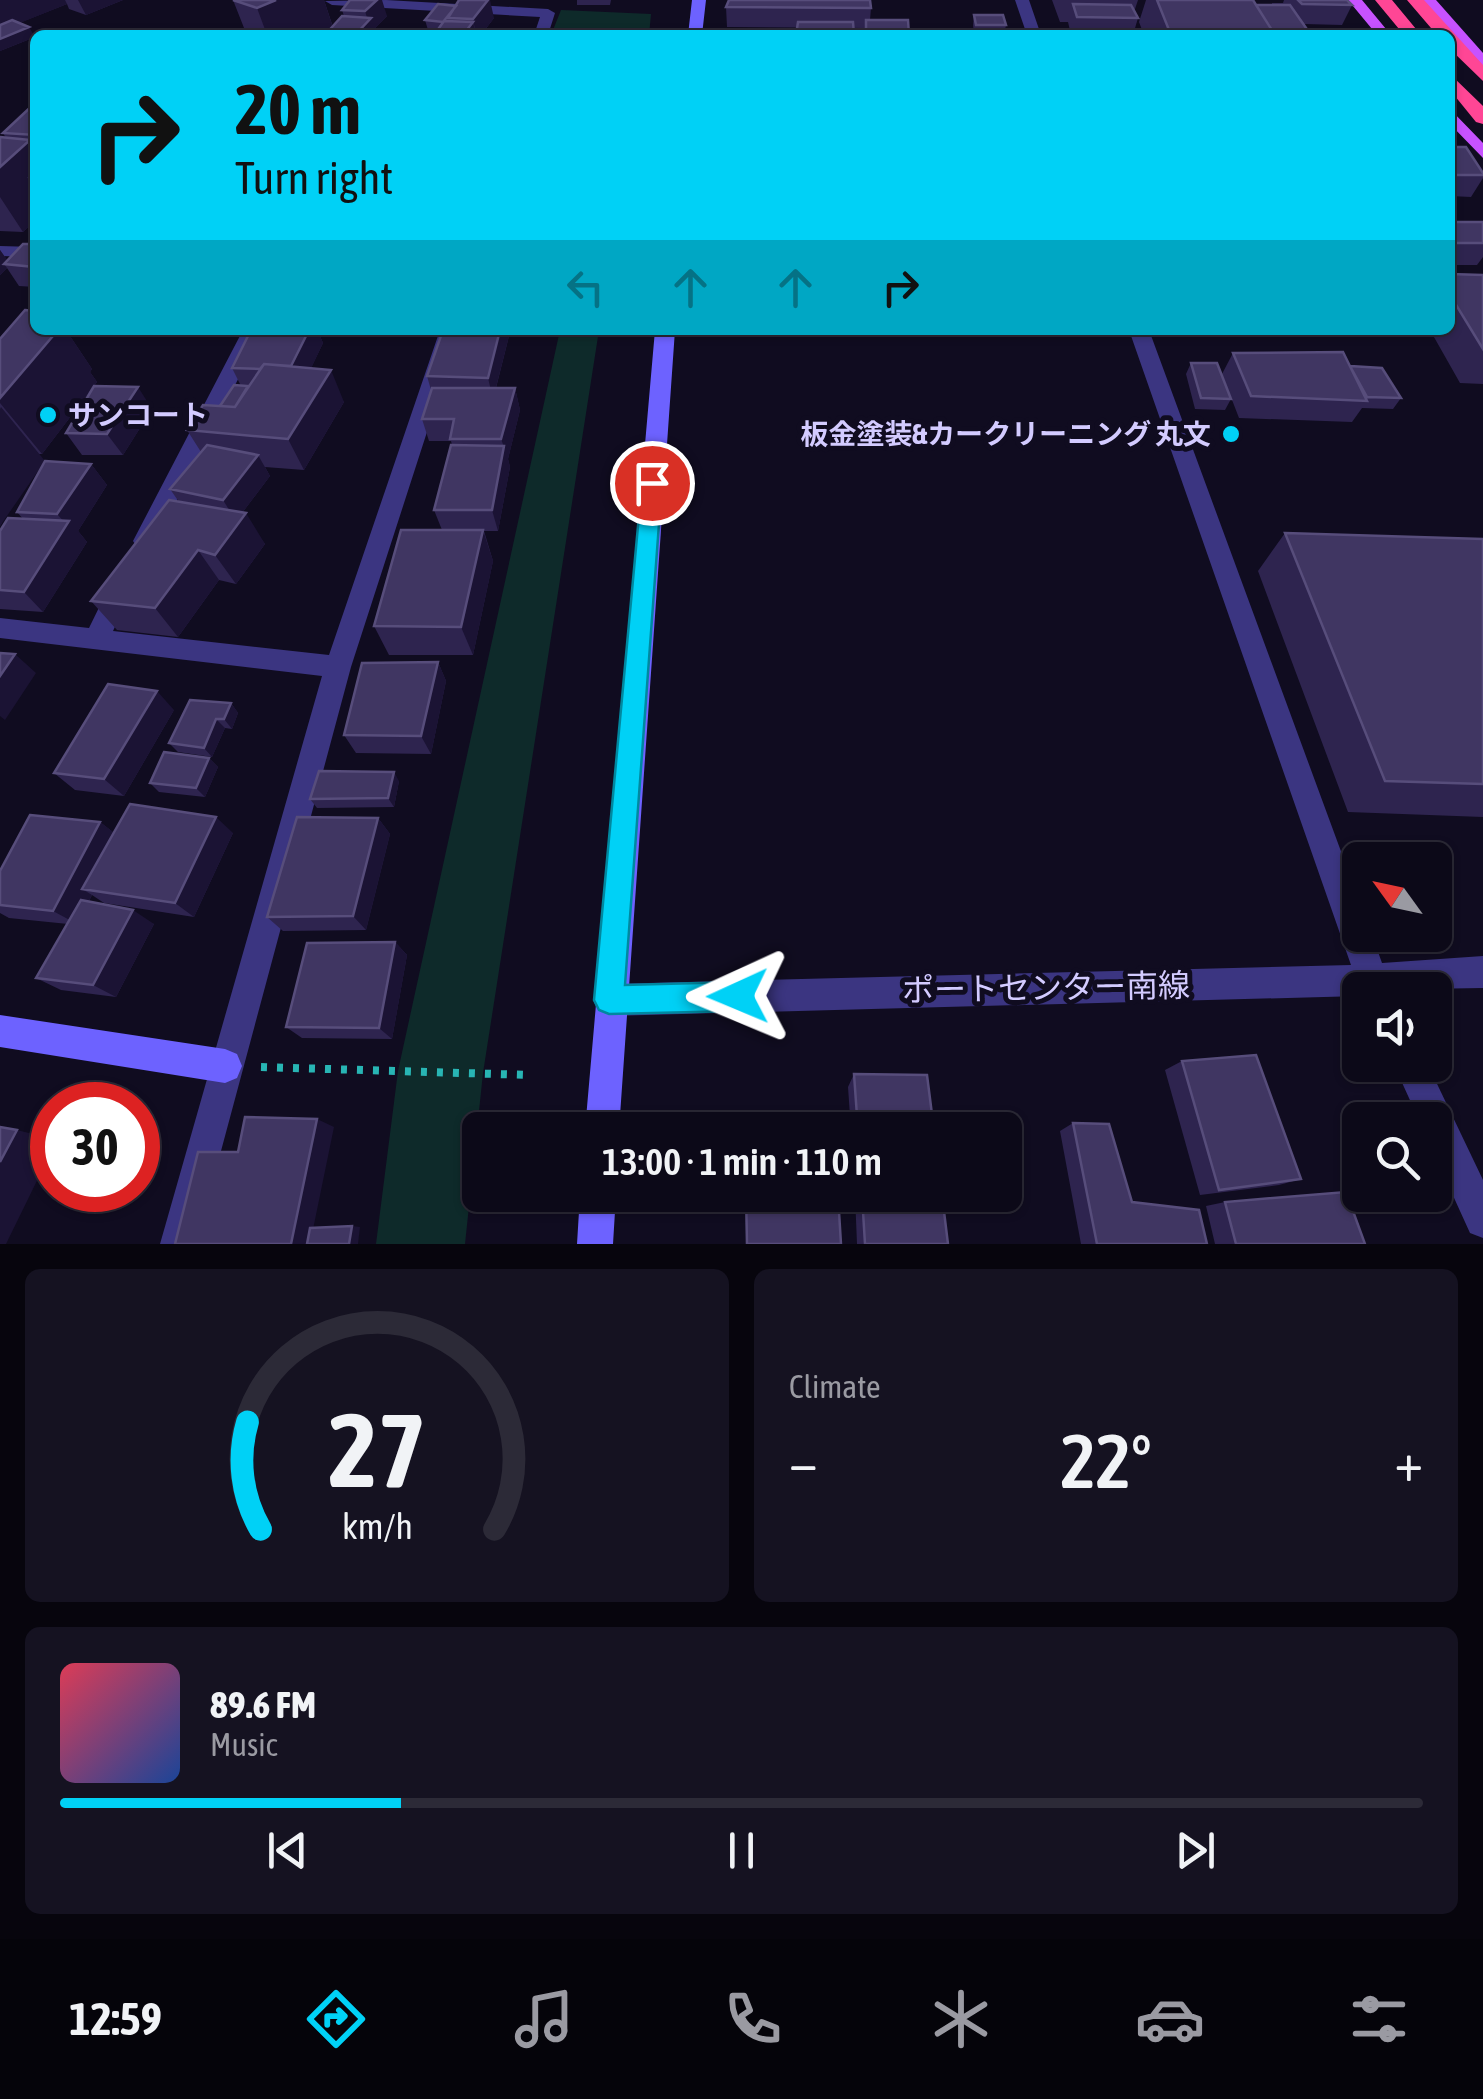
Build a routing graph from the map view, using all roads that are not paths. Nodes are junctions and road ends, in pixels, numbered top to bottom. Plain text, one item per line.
1 (333, 0) edge
2 (699, 0) edge
3 (1022, 0) edge
4 (1355, 0) edge
5 (1383, 0) edge
6 (1415, 0) edge
7 (1429, 0) edge
8 (318, 8) dead end
9 (543, 30) edge
10 (696, 30) edge
11 (1032, 30) edge
12 (1380, 30) edge
13 (1408, 30) edge
14 (1442, 30) edge
15 (1455, 45) edge
16 (1483, 62) edge
17 (1483, 76) edge
18 (1455, 85) edge
19 (1483, 118) edge
20 (1455, 120) edge
21 (1483, 153) edge
22 (0, 251) edge
23 (30, 252) edge
24 (250, 335) edge
25 (448, 335) edge
26 (665, 335) edge
27 (1140, 335) edge
28 (0, 628) edge
29 (96, 639) junction
30 (338, 666) junction
31 (1368, 972) edge
32 (1483, 972) edge
33 (1452, 976) edge
34 (1342, 986) edge
35 (609, 1000) junction
36 (0, 1032) edge
37 (225, 1066) junction
38 (1418, 1082) edge
39 (603, 1112) edge
40 (597, 1212) edge
41 (1483, 1220) edge
42 (178, 1244) edge
43 (594, 1244) edge

1 - 8 street
1 - 9 street
2 - 10 street
3 - 11 street
4 - 12 main road
5 - 13 highway
6 - 14 highway
7 - 16 main road
15 - 17 highway
18 - 19 highway
20 - 21 main road
22 - 23 street
24 - 29 street
25 - 30 street
26 - 35 street
27 - 31 street
28 - 29 street
29 - 30 street
30 - 37 street
32 - 33 street, ポートセンター南線
34 - 35 street, ポートセンター南線
35 - 39 street
36 - 37 street
37 - 42 street
38 - 41 street
40 - 43 street

